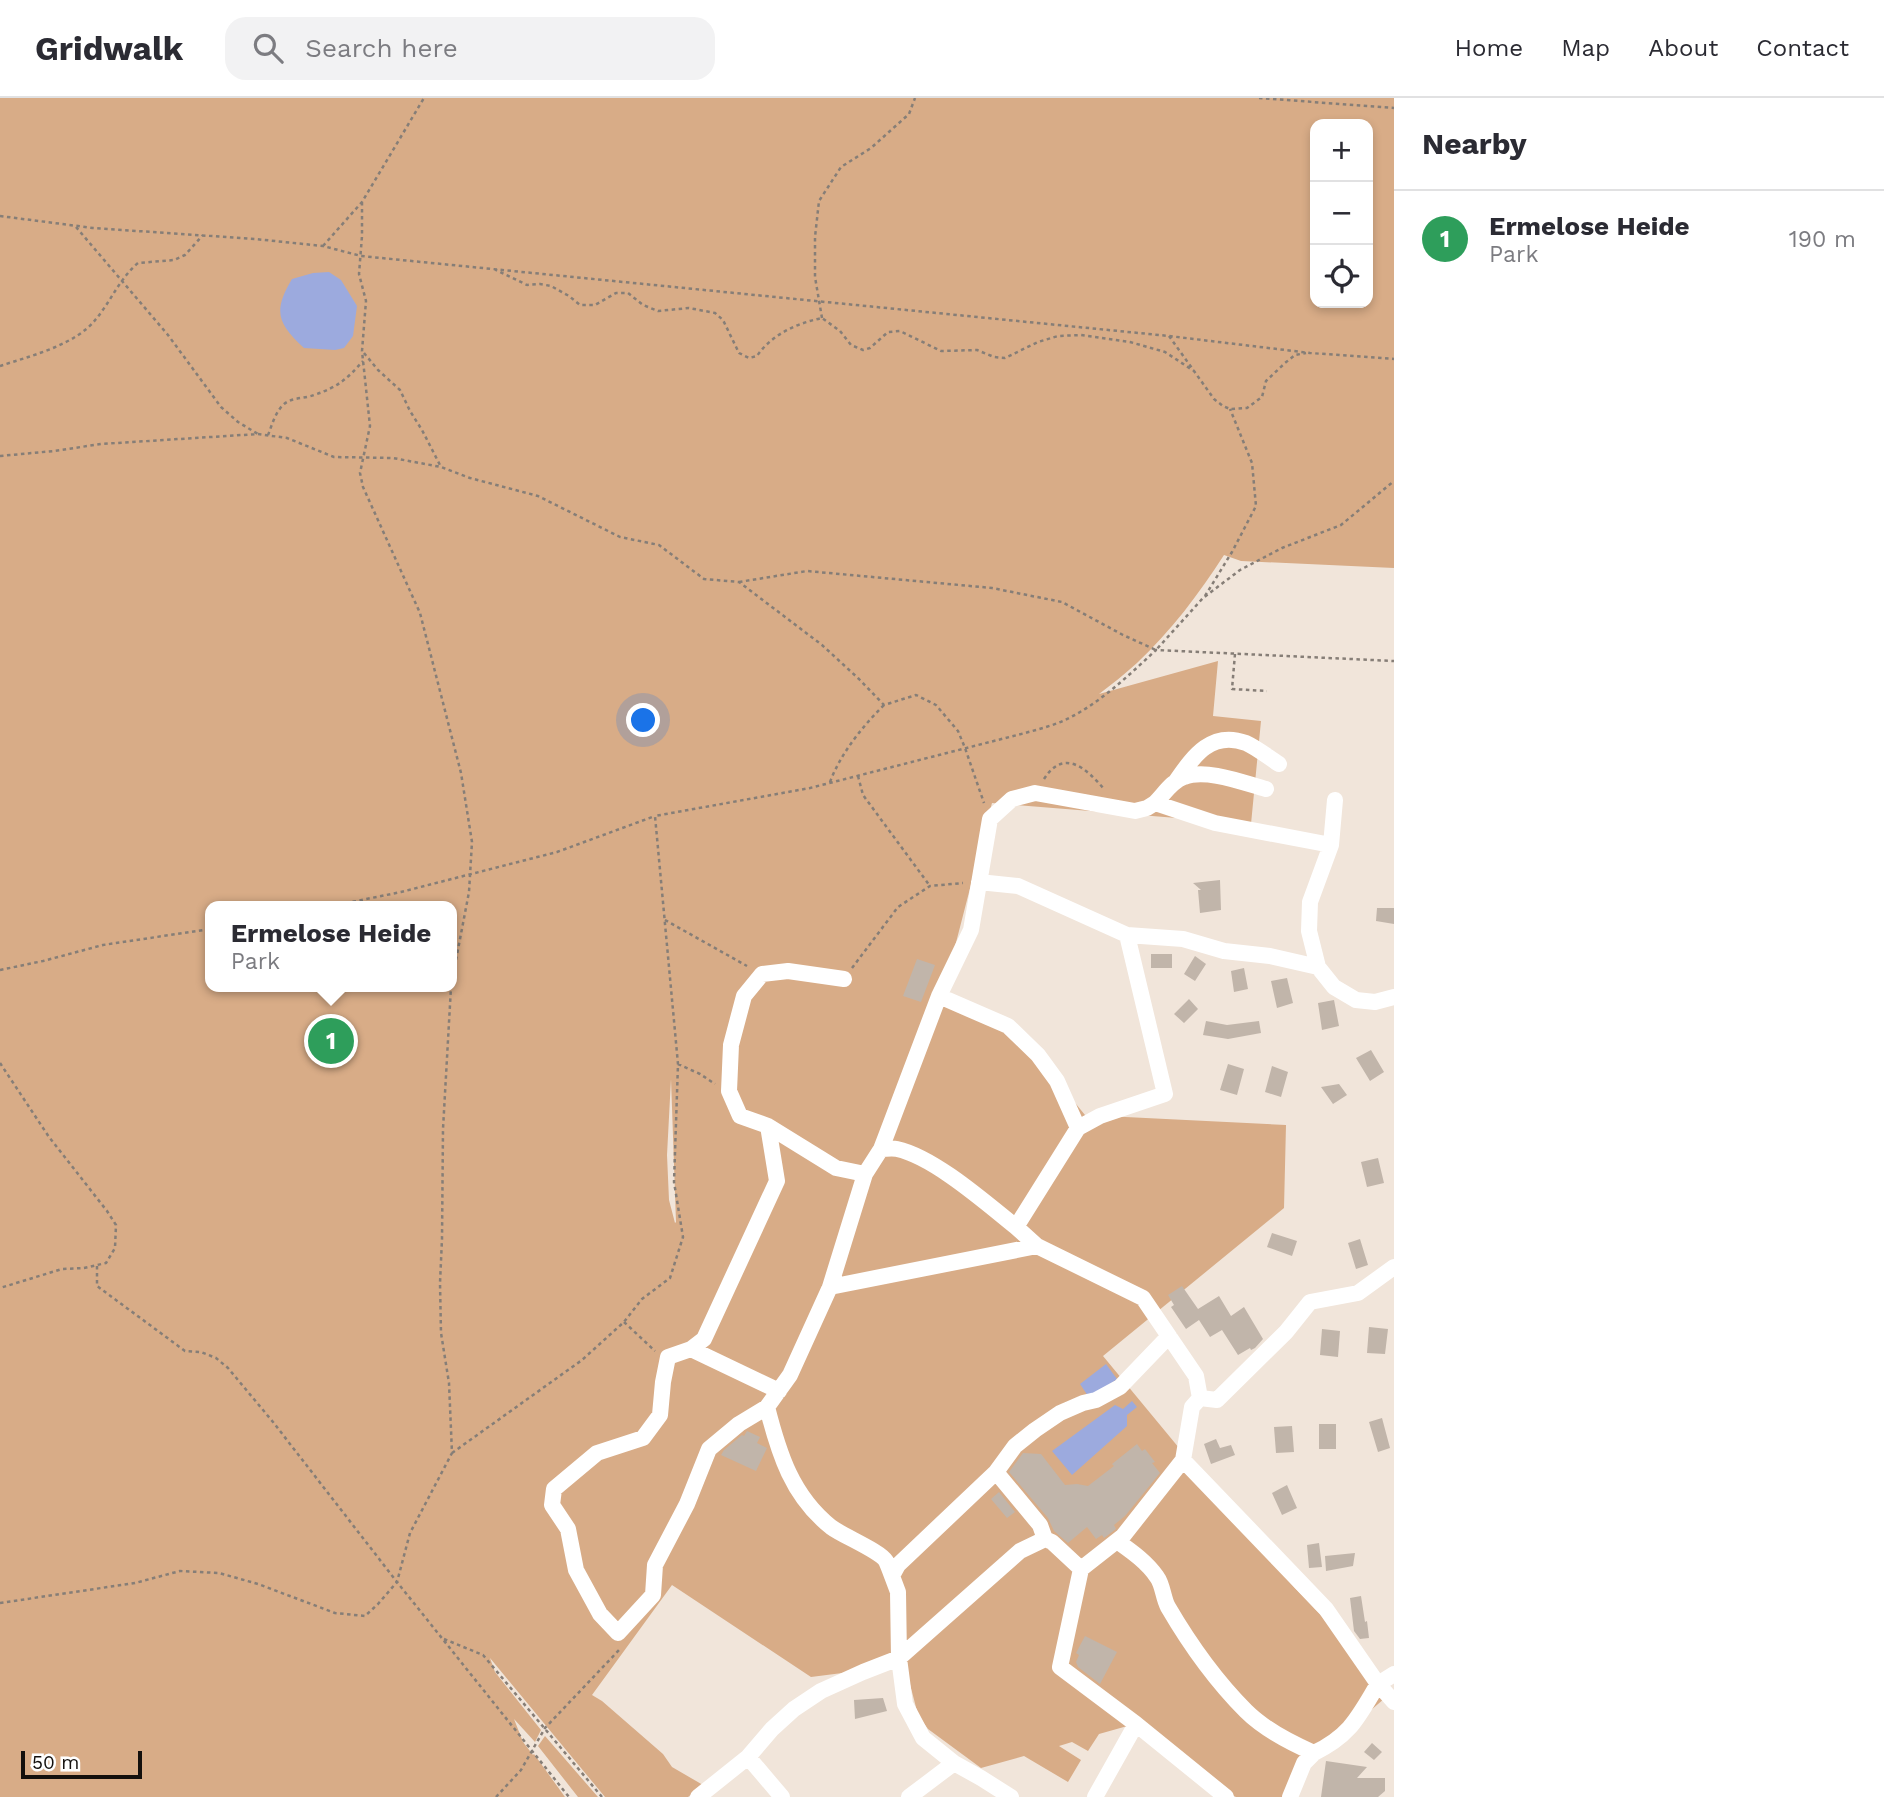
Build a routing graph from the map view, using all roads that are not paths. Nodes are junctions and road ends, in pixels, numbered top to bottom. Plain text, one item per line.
1 (1279, 764) dead end
2 (1176, 781) junction
3 (1266, 789) dead end
4 (1335, 800) dead end
5 (1155, 803) junction
6 (1331, 845) junction
7 (979, 882) junction
8 (1127, 935) junction
9 (1318, 967) junction
10 (844, 979) road end
11 (939, 996) junction
12 (1394, 997) edge
13 (768, 1126) junction
14 (1078, 1128) junction
15 (881, 1149) junction
16 (865, 1174) junction
17 (1016, 1227) junction
18 (1037, 1246) junction
19 (1394, 1268) edge
20 (830, 1287) junction
21 (1169, 1336) junction
22 (691, 1349) junction
23 (779, 1391) junction
24 (1200, 1398) junction
25 (767, 1407) junction
26 (1183, 1460) junction
27 (996, 1472) junction
28 (1045, 1539) junction
29 (1116, 1541) junction
30 (1082, 1569) junction
31 (891, 1576) junction
32 (899, 1658) junction
33 (1394, 1674) edge
34 (1378, 1684) junction
35 (1394, 1702) edge
36 (1136, 1724) junction
37 (1314, 1753) junction
38 (748, 1757) junction
39 (954, 1763) junction
40 (698, 1797) edge
41 (782, 1797) edge
42 (909, 1797) edge
43 (1011, 1797) edge
44 (1095, 1797) edge
45 (1226, 1797) edge
46 (1290, 1797) edge

1 - 2 lane
2 - 3 lane
2 - 5 lane
4 - 6 lane
5 - 6 lane
5 - 7 lane
6 - 9 lane
7 - 8 lane
7 - 11 lane
8 - 9 lane
8 - 14 lane
9 - 12 lane
10 - 13 lane
11 - 14 lane
11 - 15 lane
13 - 16 lane
13 - 22 lane
14 - 17 lane
15 - 16 lane
15 - 17 lane
16 - 20 lane
17 - 18 lane
18 - 20 lane
18 - 21 lane
19 - 24 lane
20 - 23 lane
21 - 24 lane
21 - 27 lane
22 - 23 lane
22 - 25 lane
23 - 25 lane
24 - 26 lane
25 - 31 lane
26 - 29 lane
26 - 34 lane
27 - 28 lane
27 - 31 lane
28 - 30 lane
28 - 32 lane
29 - 30 lane
29 - 37 lane
30 - 36 lane
31 - 32 lane
32 - 38 lane
32 - 39 lane
33 - 34 lane
34 - 35 lane
34 - 37 lane
36 - 44 lane
36 - 45 lane
37 - 46 lane
38 - 40 lane
38 - 41 lane
39 - 42 lane
39 - 43 lane

